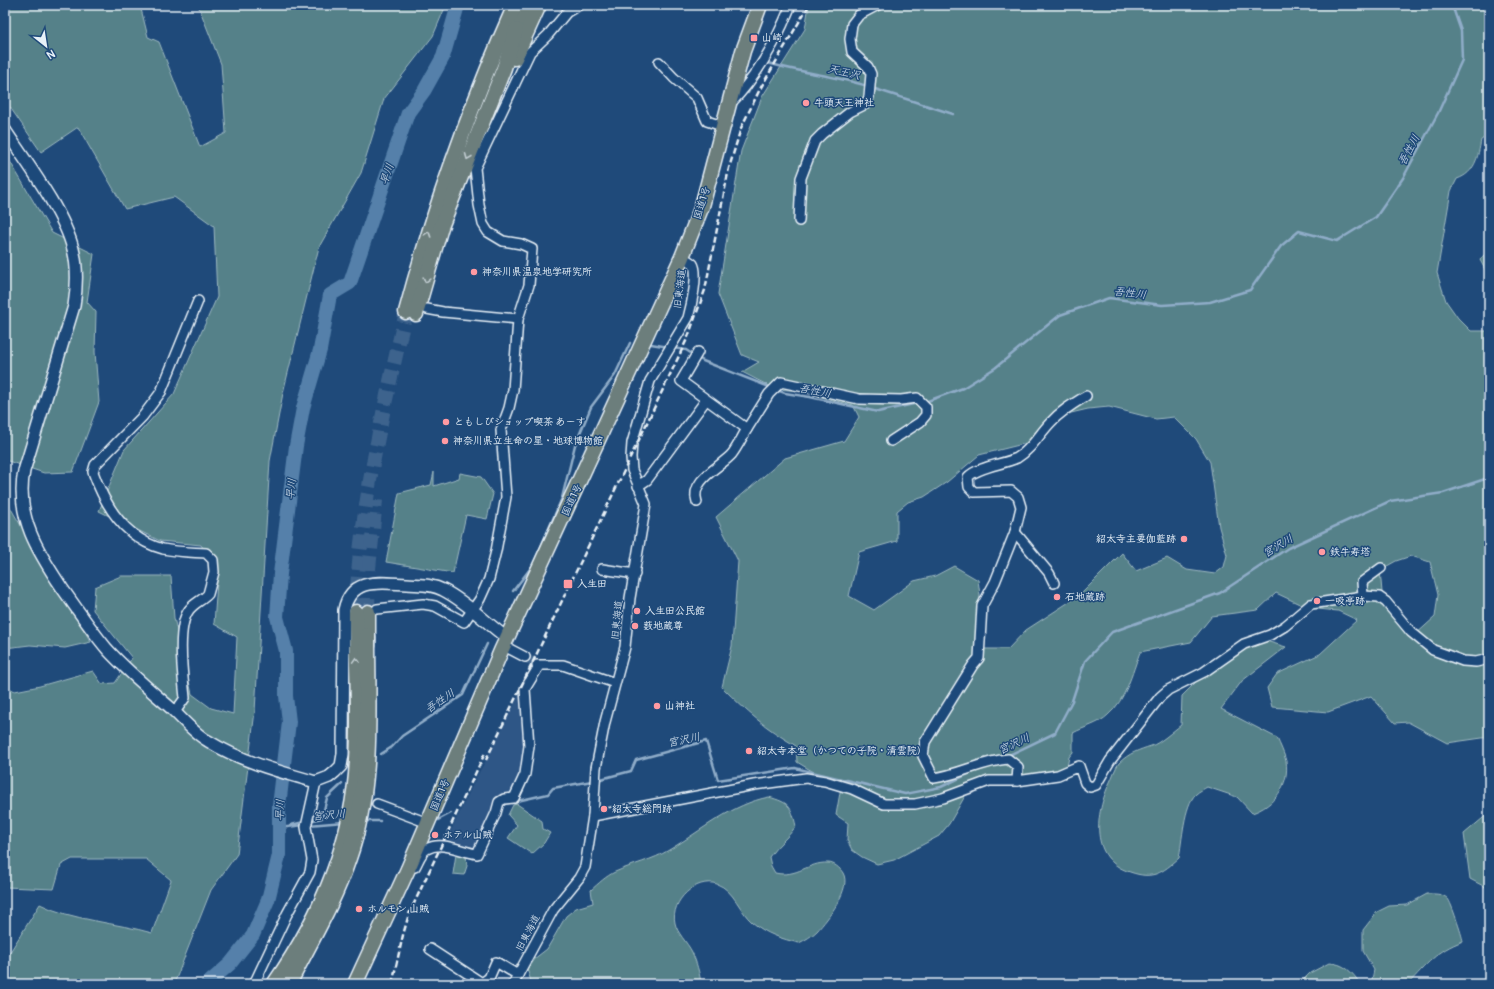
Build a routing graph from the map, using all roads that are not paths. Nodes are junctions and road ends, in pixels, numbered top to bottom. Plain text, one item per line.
1 (515, 5) edge
2 (527, 5) edge
3 (539, 5) edge
4 (579, 5) edge
5 (760, 5) edge
6 (791, 5) edge
7 (878, 5) edge
8 (516, 30) junction
9 (659, 62) dead end
10 (730, 104) junction
11 (483, 121) junction
12 (722, 126) junction
13 (5, 130) edge
14 (459, 147) junction
15 (799, 221) dead end
16 (682, 257) junction
17 (198, 300) dead end
18 (416, 312) junction
19 (518, 319) junction
20 (698, 352) dead end
21 (1086, 396) dead end
22 (706, 400) junction
23 (747, 429) junction
24 (891, 441) dead end
25 (638, 486) junction
26 (697, 502) dead end
27 (1015, 532) junction
28 (1381, 568) dead end
29 (602, 569) dead end
30 (634, 574) junction
31 (1054, 583) dead end
32 (1364, 596) junction
33 (367, 611) junction
34 (473, 611) junction
35 (367, 636) joint
36 (506, 642) junction
37 (525, 657) tunnel mouth
38 (1489, 659) edge
39 (615, 683) junction
40 (179, 706) junction
41 (313, 781) junction
42 (1017, 781) junction
43 (377, 804) dead end
44 (593, 816) junction
45 (428, 823) junction
46 (395, 896) junction
47 (430, 949) dead end
48 (518, 975) junction
49 (290, 980) edge
50 (254, 984) edge
51 (274, 984) edge
52 (355, 984) edge
53 (513, 984) edge

1 - 14 highway
2 - 8 highway
3 - 11 highway
4 - 19 street
5 - 10 highway, 国道1号
6 - 10 street
7 - 15 street
8 - 11 highway
8 - 14 highway
9 - 12 street
10 - 12 highway, 国道1号
11 -> 18 highway
12 - 16 highway, 国道1号
13 - 40 street
18 -> 14 highway
16 - 25 street, 旧東海道
16 - 36 highway, 国道1号
17 - 40 street
18 - 19 street
19 - 34 street
20 - 22 street
21 - 27 street
22 - 23 street
22 - 25 street
23 - 24 street
23 - 26 street
25 - 30 street, 旧東海道
27 - 31 street
27 - 42 street
28 - 32 street
29 - 30 street
30 - 39 street, 旧東海道
32 - 38 street
32 - 42 street
33 - 34 street
33 - 35 highway
49 -> 33 highway
34 - 36 street
34 - 41 street
35 - 49 highway
36 - 37 street
36 - 45 highway, 国道1号
39 - 44 street, 旧東海道
39 - 46 street
40 - 41 street
41 - 50 street
42 - 44 street
43 - 45 street
44 - 48 street, 旧東海道
45 - 46 highway, 国道1号
46 - 52 highway, 国道1号
47 - 48 street
48 - 53 street, 旧東海道
49 - 51 highway

